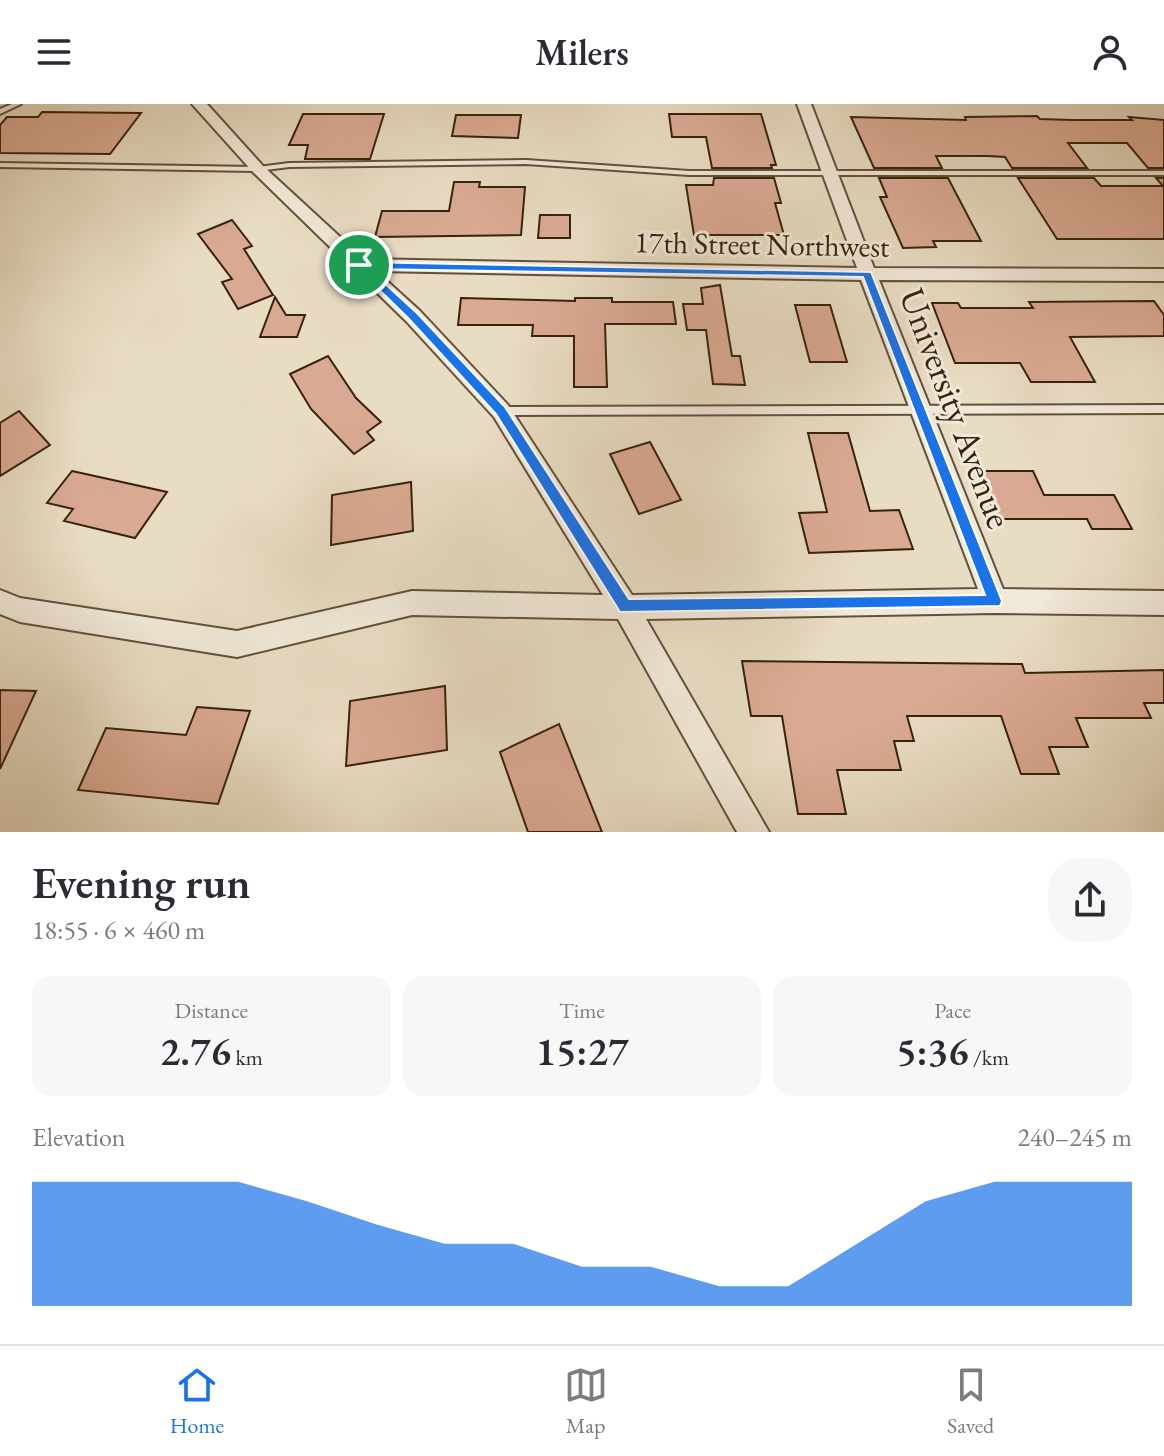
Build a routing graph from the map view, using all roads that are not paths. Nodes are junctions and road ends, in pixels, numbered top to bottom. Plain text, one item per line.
1 (18, 104) edge
2 (199, 104) edge
3 (804, 104) edge
4 (0, 112) edge
5 (0, 165) edge
6 (258, 169) junction
7 (830, 173) junction
8 (1164, 173) edge
9 (359, 265) junction
10 (867, 274) junction
11 (1164, 275) edge
12 (1164, 409) edge
13 (501, 411) junction
14 (919, 411) junction
15 (995, 601) junction
16 (0, 602) edge
17 (1164, 603) edge
18 (625, 607) junction
19 (754, 832) edge

1 - 4 lane
2 - 6 street
3 - 7 street, University Avenue
5 - 6 lane
6 - 7 lane
6 - 9 street
7 - 8 lane
7 - 10 street, University Avenue
9 - 10 street, 17th Street Northwest
9 - 13 street
10 - 11 street, 17th Street Northwest
10 - 14 street, University Avenue
12 - 14 lane
13 - 14 lane
13 - 18 street
14 - 15 street, University Avenue
15 - 17 street
15 - 18 street
16 - 18 street
18 - 19 street

